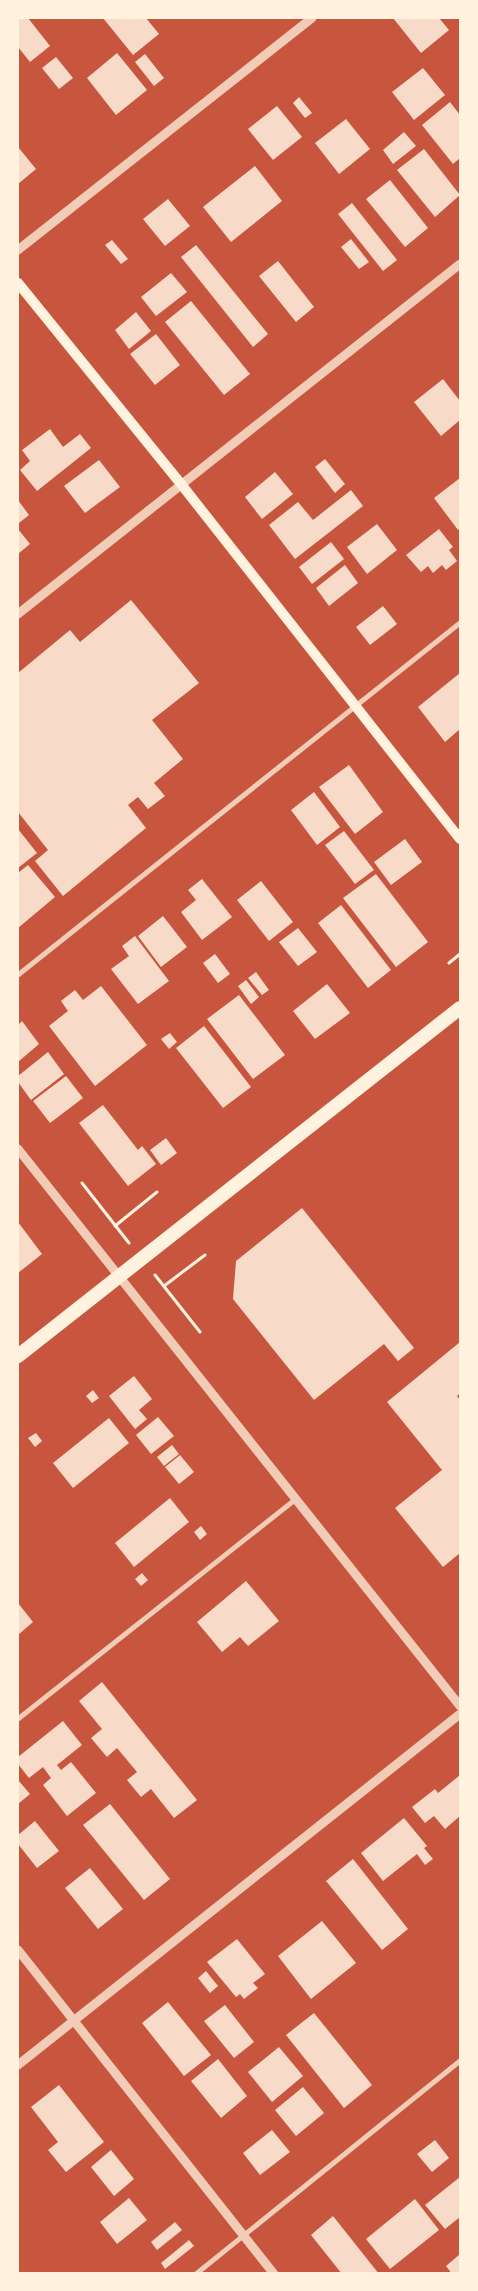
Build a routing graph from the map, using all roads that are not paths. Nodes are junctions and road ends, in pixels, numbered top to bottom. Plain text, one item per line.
1 (312, 18) edge
2 (18, 250) edge
3 (460, 264) edge
4 (18, 282) edge
5 (180, 484) junction
6 (18, 614) edge
7 (460, 623) edge
8 (355, 706) junction
9 (460, 839) edge
10 (18, 975) edge
11 (460, 1008) edge
12 (18, 1149) edge
13 (119, 1276) junction
14 (18, 1356) edge
15 (296, 1500) junction
16 (460, 1706) edge
17 (460, 1714) edge
18 (18, 1719) edge
19 (18, 1950) edge
20 (75, 2020) junction
21 (460, 2061) edge
22 (18, 2066) edge
23 (243, 2236) junction
24 (196, 2274) edge
25 (274, 2274) edge

1 - 2 street
3 - 5 street
4 - 5 main road
5 - 6 street
5 - 8 main road
7 - 8 street
8 - 9 main road
8 - 10 street
11 - 13 highway
12 - 13 street
13 - 14 highway
13 - 15 street
15 - 16 street
15 - 18 street
17 - 20 street
19 - 20 street
20 - 22 street
20 - 23 street
21 - 23 street
23 - 24 street
23 - 25 street

